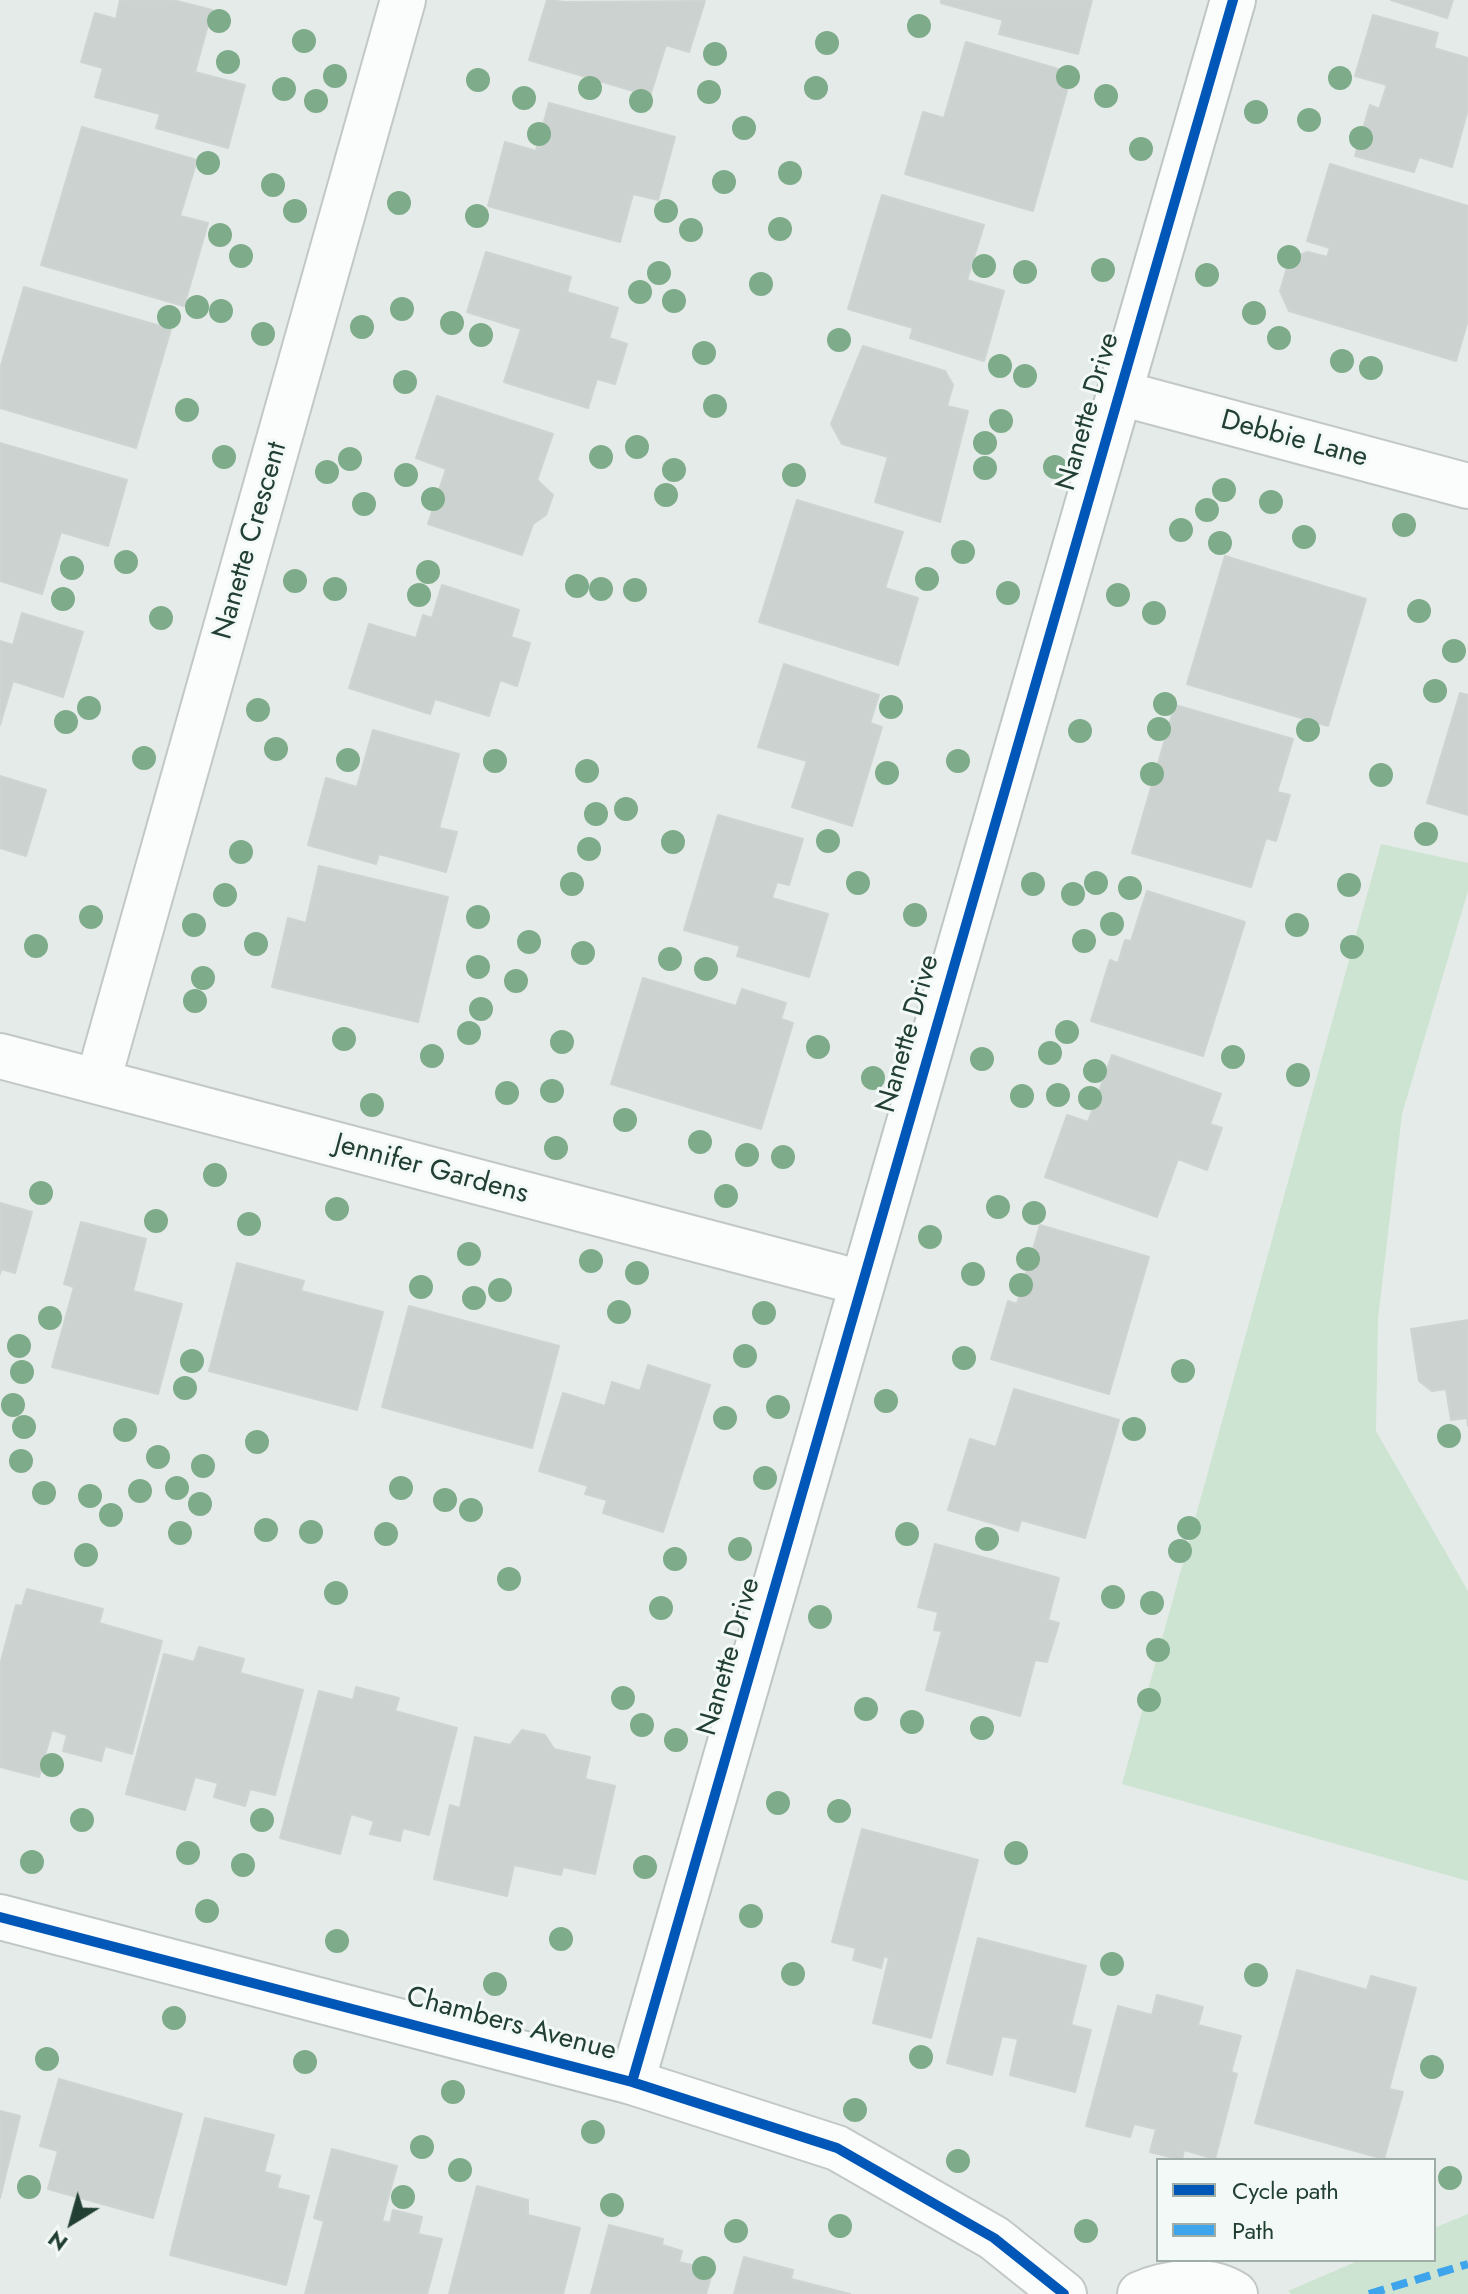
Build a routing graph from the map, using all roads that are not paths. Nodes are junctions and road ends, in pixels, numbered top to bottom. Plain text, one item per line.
1 (403, 0) edge
2 (1233, 0) edge
3 (1120, 393) junction
4 (1468, 486) edge
5 (0, 1056) edge
6 (98, 1081) junction
7 (862, 1283) junction
8 (0, 1917) edge
9 (632, 2082) junction
10 (1064, 2294) edge
11 (1140, 2294) edge
12 (1235, 2294) edge

1 - 6 street, Nanette Crescent
2 - 3 street, Nanette Drive
3 - 4 street, Debbie Lane
3 - 7 street, Nanette Drive
5 - 6 street, Jennifer Gardens
6 - 7 street, Jennifer Gardens
7 - 9 street, Nanette Drive
8 - 9 street, Chambers Avenue
9 - 10 street, Chambers Avenue
11 - 12 street

